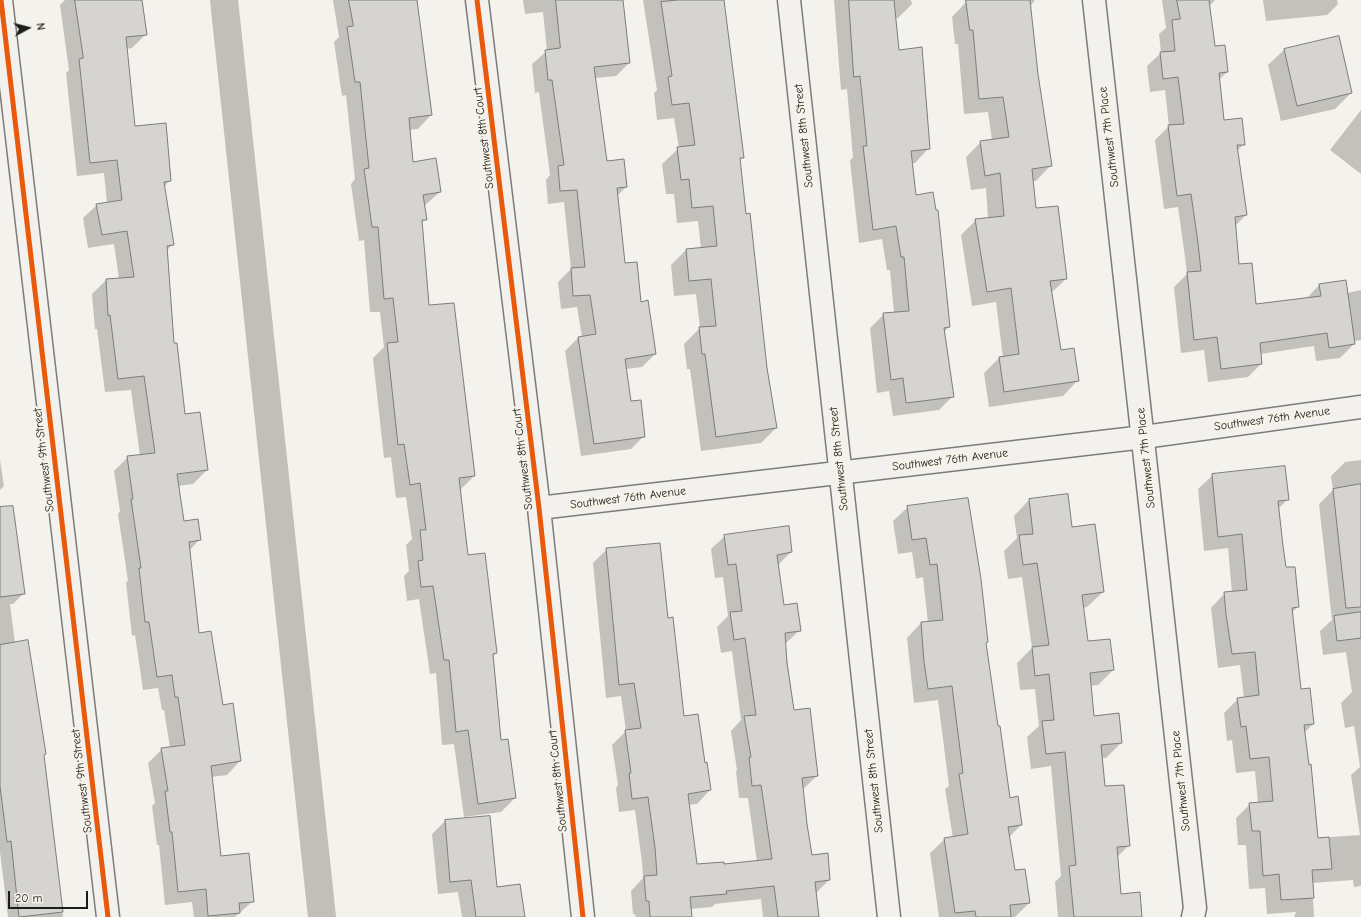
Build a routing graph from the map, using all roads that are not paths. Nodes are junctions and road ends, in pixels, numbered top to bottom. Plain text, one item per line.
1 (1, 0) edge
2 (477, 0) edge
3 (789, 0) edge
4 (1094, 0) edge
5 (1361, 407) edge
6 (1144, 437) junction
7 (840, 473) junction
8 (539, 508) junction
9 (108, 917) edge
10 (583, 917) edge
11 (889, 917) edge
12 (1194, 917) edge

1 - 9 street, Southwest 9th Street
2 - 8 street, Southwest 8th Court
3 - 7 street, Southwest 8th Street
4 - 6 street, Southwest 7th Place
5 - 6 street, Southwest 76th Avenue
6 - 7 street, Southwest 76th Avenue
6 - 12 street, Southwest 7th Place
7 - 8 street, Southwest 76th Avenue
7 - 11 street, Southwest 8th Street
8 - 10 street, Southwest 8th Court

